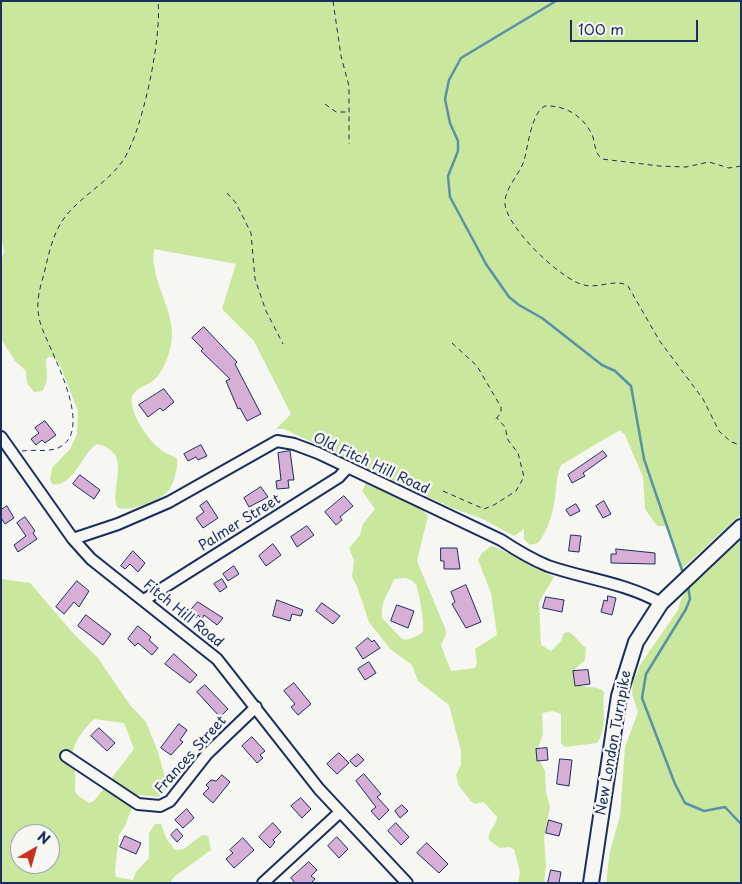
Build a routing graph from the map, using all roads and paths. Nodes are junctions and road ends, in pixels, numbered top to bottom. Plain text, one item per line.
1 (158, 1) edge
2 (333, 1) edge
3 (325, 104) dead end
4 (349, 112) junction
5 (349, 144) dead end
6 (741, 166) edge
7 (227, 193) dead end
8 (452, 343) dead end
9 (284, 344) dead end
10 (497, 418) junction
11 (494, 421) dead end
12 (1, 437) edge
13 (741, 445) edge
14 (14, 455) junction
15 (348, 467) junction
16 (443, 491) dead end
17 (741, 527) edge
18 (73, 539) junction
19 (144, 600) junction
20 (661, 603) junction
21 (256, 706) junction
22 (66, 756) dead end
23 (339, 813) junction
24 (263, 883) edge
25 (407, 883) edge
26 (591, 883) edge

1 - 14 path
2 - 4 path
3 - 4 path
4 - 5 path
6 - 13 path
7 - 9 path
8 - 10 path
10 - 11 path
10 - 16 path
12 - 14 street, Fitch Hill Road
14 - 18 street, Fitch Hill Road
15 - 18 street, Old Fitch Hill Road
15 - 19 street, Palmer Street
15 - 20 street, Old Fitch Hill Road
17 - 20 main road, New London Turnpike
18 - 19 street, Fitch Hill Road
19 - 21 street, Fitch Hill Road
20 - 26 main road, New London Turnpike
21 - 22 street, Frances Street
21 - 23 street, Fitch Hill Road
23 - 24 street
23 - 25 street, Fitch Hill Road

